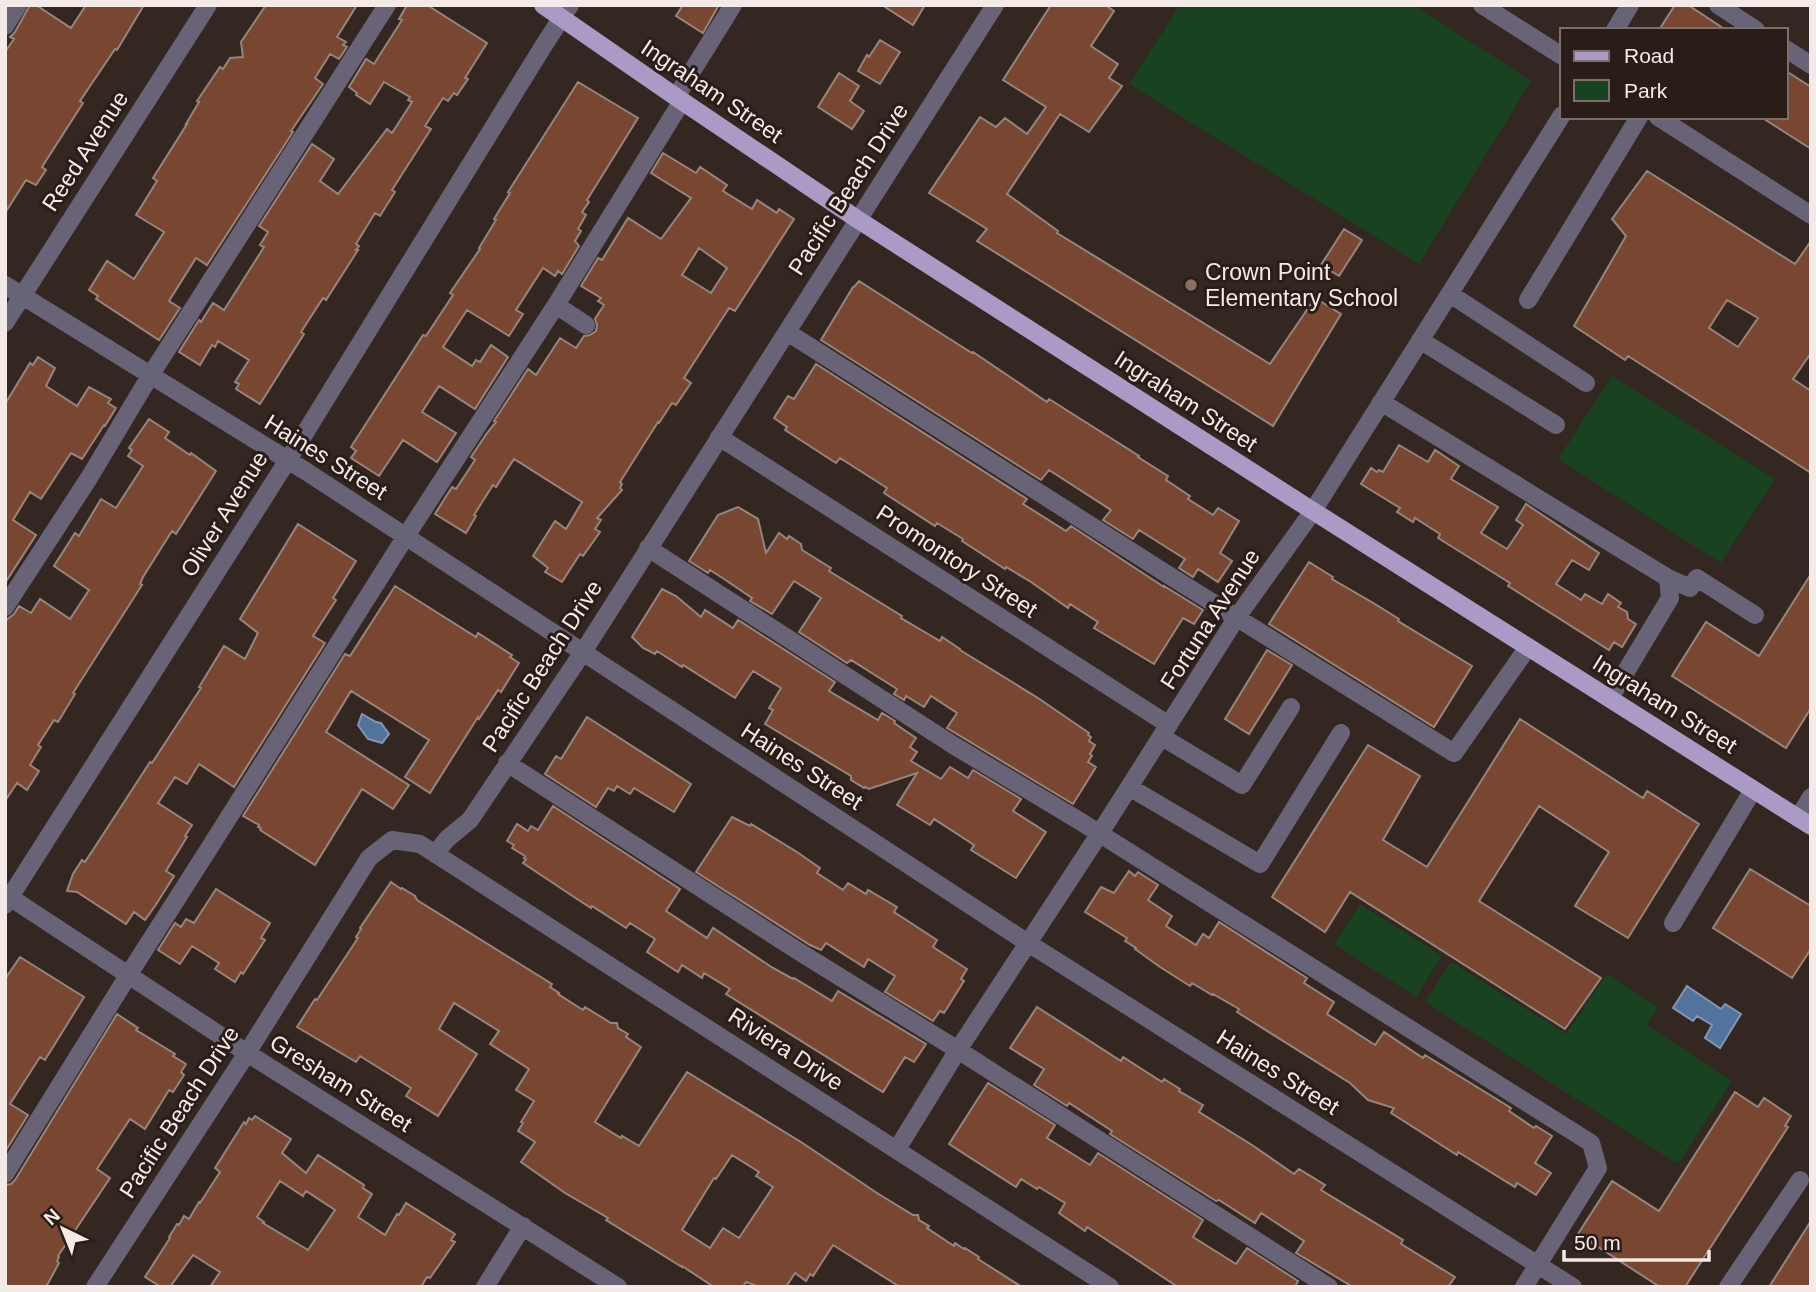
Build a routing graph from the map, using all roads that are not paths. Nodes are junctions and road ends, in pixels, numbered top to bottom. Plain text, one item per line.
1 (18, 5) edge
2 (208, 5) edge
3 (387, 5) edge
4 (543, 5) edge
5 (733, 5) edge
6 (995, 5) edge
7 (1482, 5) edge
8 (1630, 5) edge
9 (1718, 5) edge
10 (566, 12) edge
11 (5, 26) edge
12 (1616, 28) edge
13 (1753, 28) edge
14 (1788, 50) edge
15 (1560, 55) edge
16 (1811, 65) edge
17 (679, 99) junction
18 (1560, 118) edge
19 (1638, 119) edge
20 (1661, 119) edge
21 (1811, 215) edge
22 (857, 219) junction
23 (5, 285) edge
24 (1450, 294) junction
25 (22, 295) junction
26 (1528, 300) dead end
27 (556, 305) junction
28 (5, 323) edge
29 (586, 325) dead end
30 (787, 331) junction
31 (1420, 340) junction
32 (150, 376) junction
33 (1586, 383) dead end
34 (1381, 402) junction
35 (1556, 425) dead end
36 (719, 437) junction
37 (287, 460) junction
38 (1313, 511) junction
39 (405, 536) junction
40 (648, 548) junction
41 (1668, 578) junction
42 (5, 607) edge
43 (1755, 615) dead end
44 (1237, 617) junction
45 (1528, 647) junction
46 (583, 652) junction
47 (1610, 698) junction
48 (1291, 707) dead end
49 (1166, 731) junction
50 (1341, 733) dead end
51 (508, 763) junction
52 (1129, 787) junction
53 (1753, 790) junction
54 (1811, 797) edge
55 (1804, 822) edge
56 (1100, 834) junction
57 (435, 854) junction
58 (7, 899) edge
59 (1673, 923) dead end
60 (1028, 943) junction
61 (129, 974) junction
62 (958, 1050) junction
63 (247, 1053) junction
64 (897, 1149) junction
65 (5, 1174) edge
66 (1800, 1180) dead end
67 (523, 1226) junction
68 (1537, 1265) junction
69 (95, 1287) edge
70 (485, 1287) edge
71 (618, 1287) edge
72 (1110, 1287) edge
73 (1329, 1287) edge
74 (1524, 1287) edge
75 (1573, 1287) edge
76 (1728, 1287) edge

1 - 11 street
2 - 25 street, Reed Avenue
3 - 32 street
4 - 10 main road, Ingraham Street
5 - 17 street
6 - 22 street, Pacific Beach Drive
7 - 15 street
8 - 12 street
9 - 13 street
10 - 17 main road, Ingraham Street
10 - 37 street, Oliver Avenue
14 - 16 street
17 - 22 main road, Ingraham Street
17 - 27 street
18 - 24 street, Fortuna Avenue
19 - 26 street
20 - 21 street
22 - 30 street, Pacific Beach Drive
22 - 38 main road, Ingraham Street
23 - 25 street, Haines Street
24 - 31 street, Fortuna Avenue
24 - 33 street
25 - 28 street, Reed Avenue
25 - 32 street, Haines Street
27 - 29 street
27 - 39 street
30 - 36 street, Pacific Beach Drive
30 - 44 street
31 - 34 street, Fortuna Avenue
31 - 35 street
32 - 37 street, Haines Street
32 - 42 street
34 - 38 street, Fortuna Avenue
34 - 41 street
36 - 40 street, Pacific Beach Drive
36 - 49 street, Promontory Street
37 - 39 street, Haines Street
37 - 58 street, Oliver Avenue
38 - 44 street, Fortuna Avenue
38 - 45 main road, Ingraham Street
39 - 46 street, Haines Street
39 - 61 street
40 - 46 street, Pacific Beach Drive
40 - 56 street
41 - 43 street
41 - 47 street
44 - 45 street
44 - 49 street, Fortuna Avenue
45 - 47 main road, Ingraham Street
46 - 51 street, Pacific Beach Drive
46 - 60 street, Haines Street
47 - 53 main road, Ingraham Street
48 - 49 street, Promontory Street
49 - 52 street, Fortuna Avenue
50 - 52 street
51 - 57 street, Pacific Beach Drive
51 - 62 street
52 - 56 street, Fortuna Avenue
53 - 55 main road, Ingraham Street
53 - 59 street
54 - 55 street
56 - 60 street, Fortuna Avenue
56 - 68 street
57 - 63 street, Pacific Beach Drive
57 - 64 street, Riviera Drive
58 - 61 street, Gresham Street
60 - 62 street, Fortuna Avenue
60 - 68 street, Haines Street
61 - 63 street, Gresham Street
61 - 65 street
62 - 64 street, Fortuna Avenue
62 - 73 street
63 - 67 street, Gresham Street
63 - 69 street, Pacific Beach Drive
64 - 72 street, Riviera Drive
66 - 76 street
67 - 70 street
67 - 71 street, Gresham Street
68 - 74 street
68 - 75 street, Haines Street

